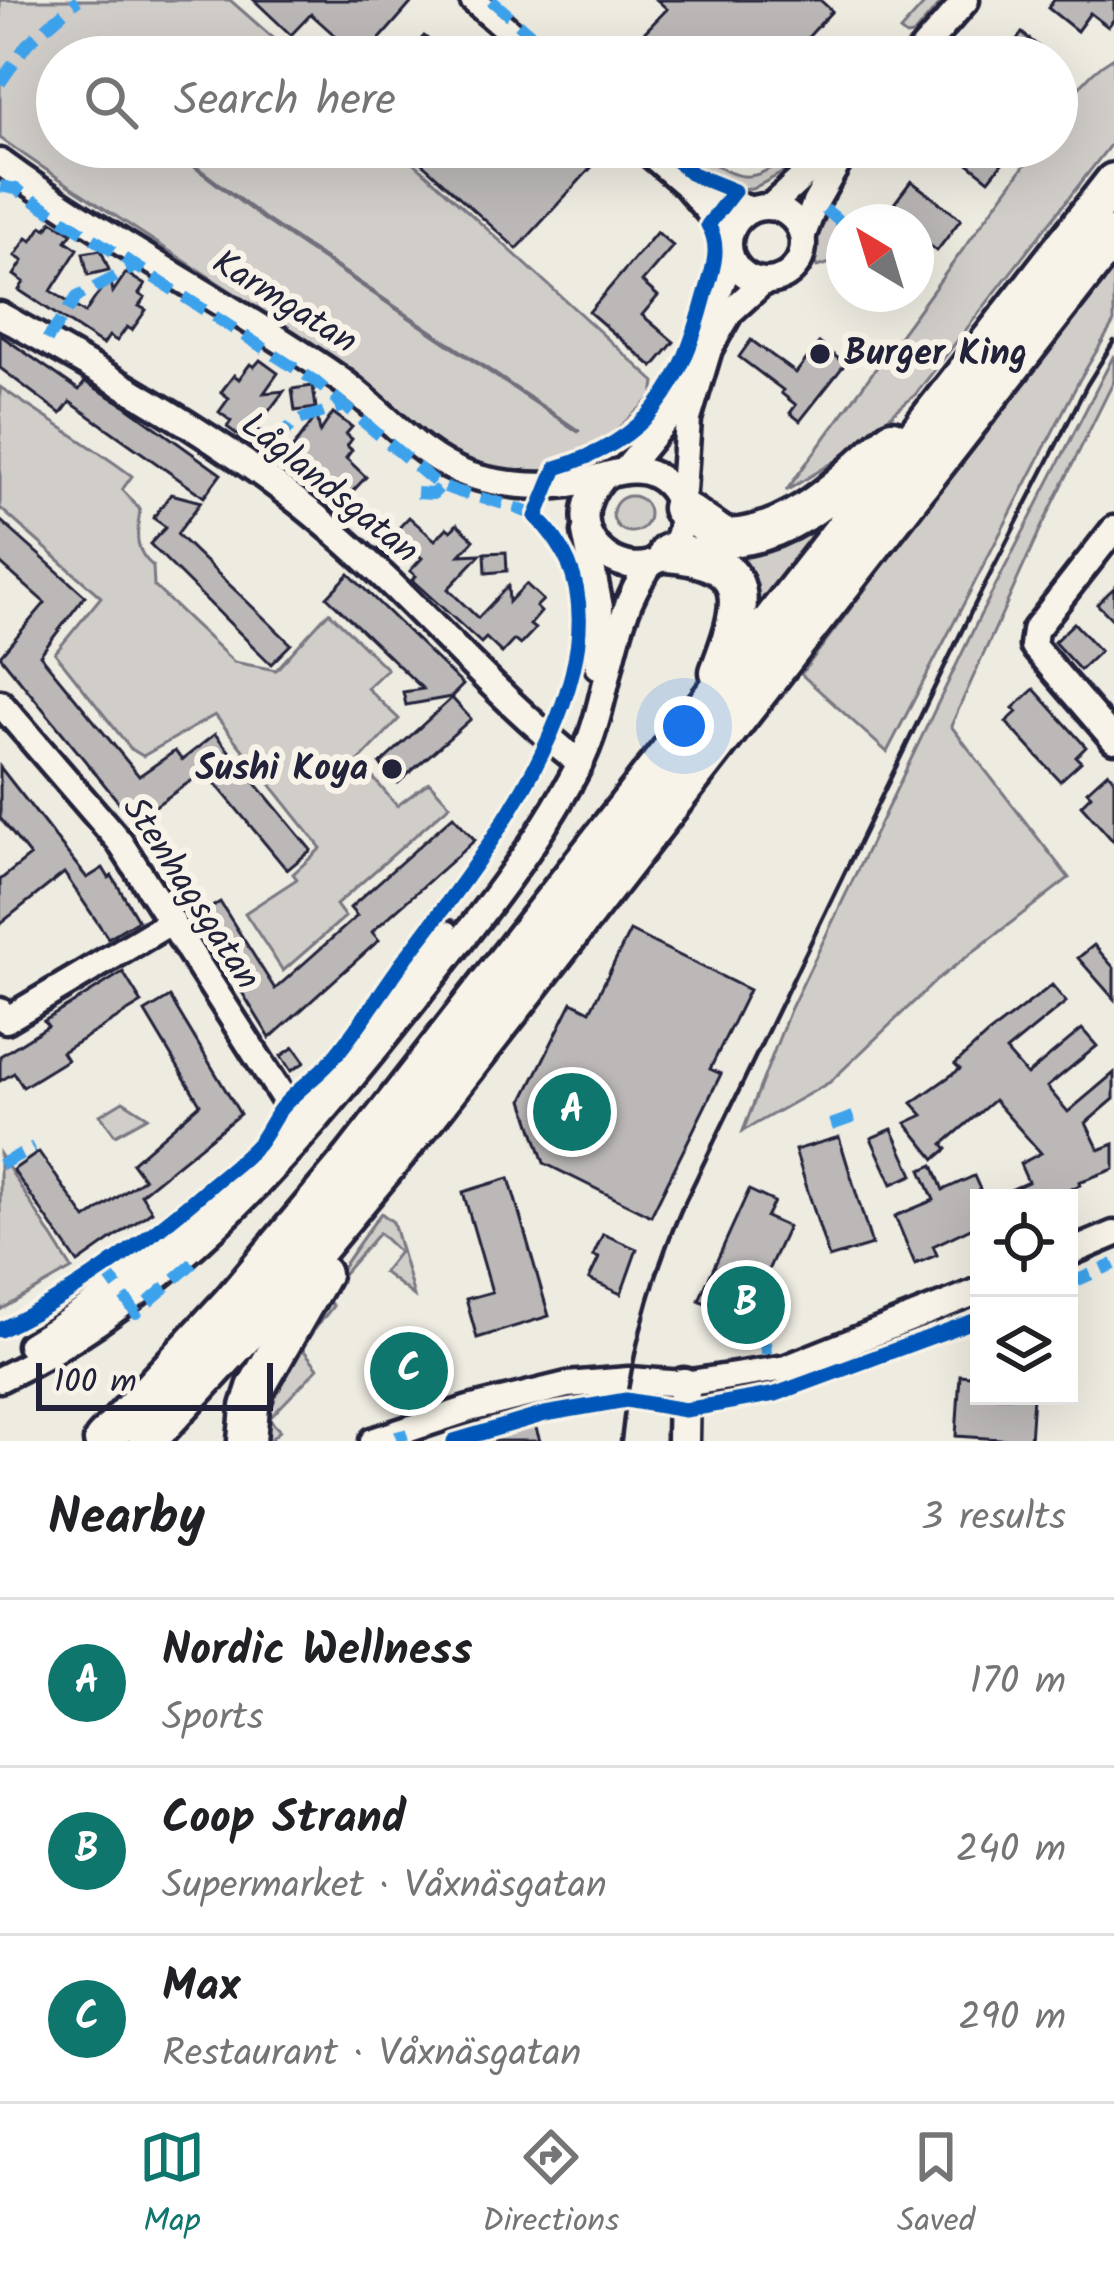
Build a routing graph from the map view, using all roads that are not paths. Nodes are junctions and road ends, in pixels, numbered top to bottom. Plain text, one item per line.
1 (473, 0) edge
2 (966, 0) edge
3 (514, 36) edge
4 (934, 36) edge
5 (1, 164) edge
6 (666, 168) edge
7 (809, 168) edge
8 (835, 168) edge
9 (1114, 182) edge
10 (686, 185) junction
11 (760, 208) junction
12 (1114, 235) edge
13 (803, 236) junction
14 (730, 247) junction
15 (763, 282) junction
16 (0, 315) edge
17 (962, 376) junction
18 (614, 474) junction
19 (534, 486) junction
20 (679, 504) junction
21 (585, 527) junction
22 (1114, 529) edge
23 (660, 558) junction
24 (0, 703) edge
25 (706, 705) junction
26 (1114, 740) edge
27 (574, 758) junction
28 (172, 921) junction
29 (0, 1011) edge
30 (301, 1126) junction
31 (374, 1183) junction
32 (1114, 1234) edge
33 (1078, 1249) edge
34 (970, 1295) edge
35 (0, 1362) edge
36 (0, 1379) edge
37 (684, 1384) junction
38 (103, 1441) edge
39 (147, 1441) edge
40 (248, 1441) edge
41 (373, 1441) edge
42 (683, 1441) edge

1 - 3 street
2 - 4 street
5 - 19 street, Karmgatan
6 - 10 street
7 - 11 street
8 - 13 street
9 - 17 highway
10 - 11 street
10 - 14 street
11 - 13 street
11 - 14 street
12 - 31 highway
13 - 15 street
14 - 15 street
14 - 18 street
15 - 20 street
16 - 27 street, Låglandsgatan
17 - 20 highway
17 - 25 highway
18 - 19 street, Karmgatan
18 - 20 street
18 - 21 street
19 - 21 street, Karmgatan
20 - 23 street
21 - 23 street
21 - 27 street
22 - 26 street
23 - 25 highway
23 - 27 street
24 - 28 street, Stenhagsgatan
25 - 38 highway
27 - 30 street
28 - 29 street
28 - 30 street, Stenhagsgatan
30 - 35 street
30 - 36 street
31 - 39 highway
31 - 40 highway
32 - 33 street
34 - 37 street
37 - 41 street
37 - 42 main road

